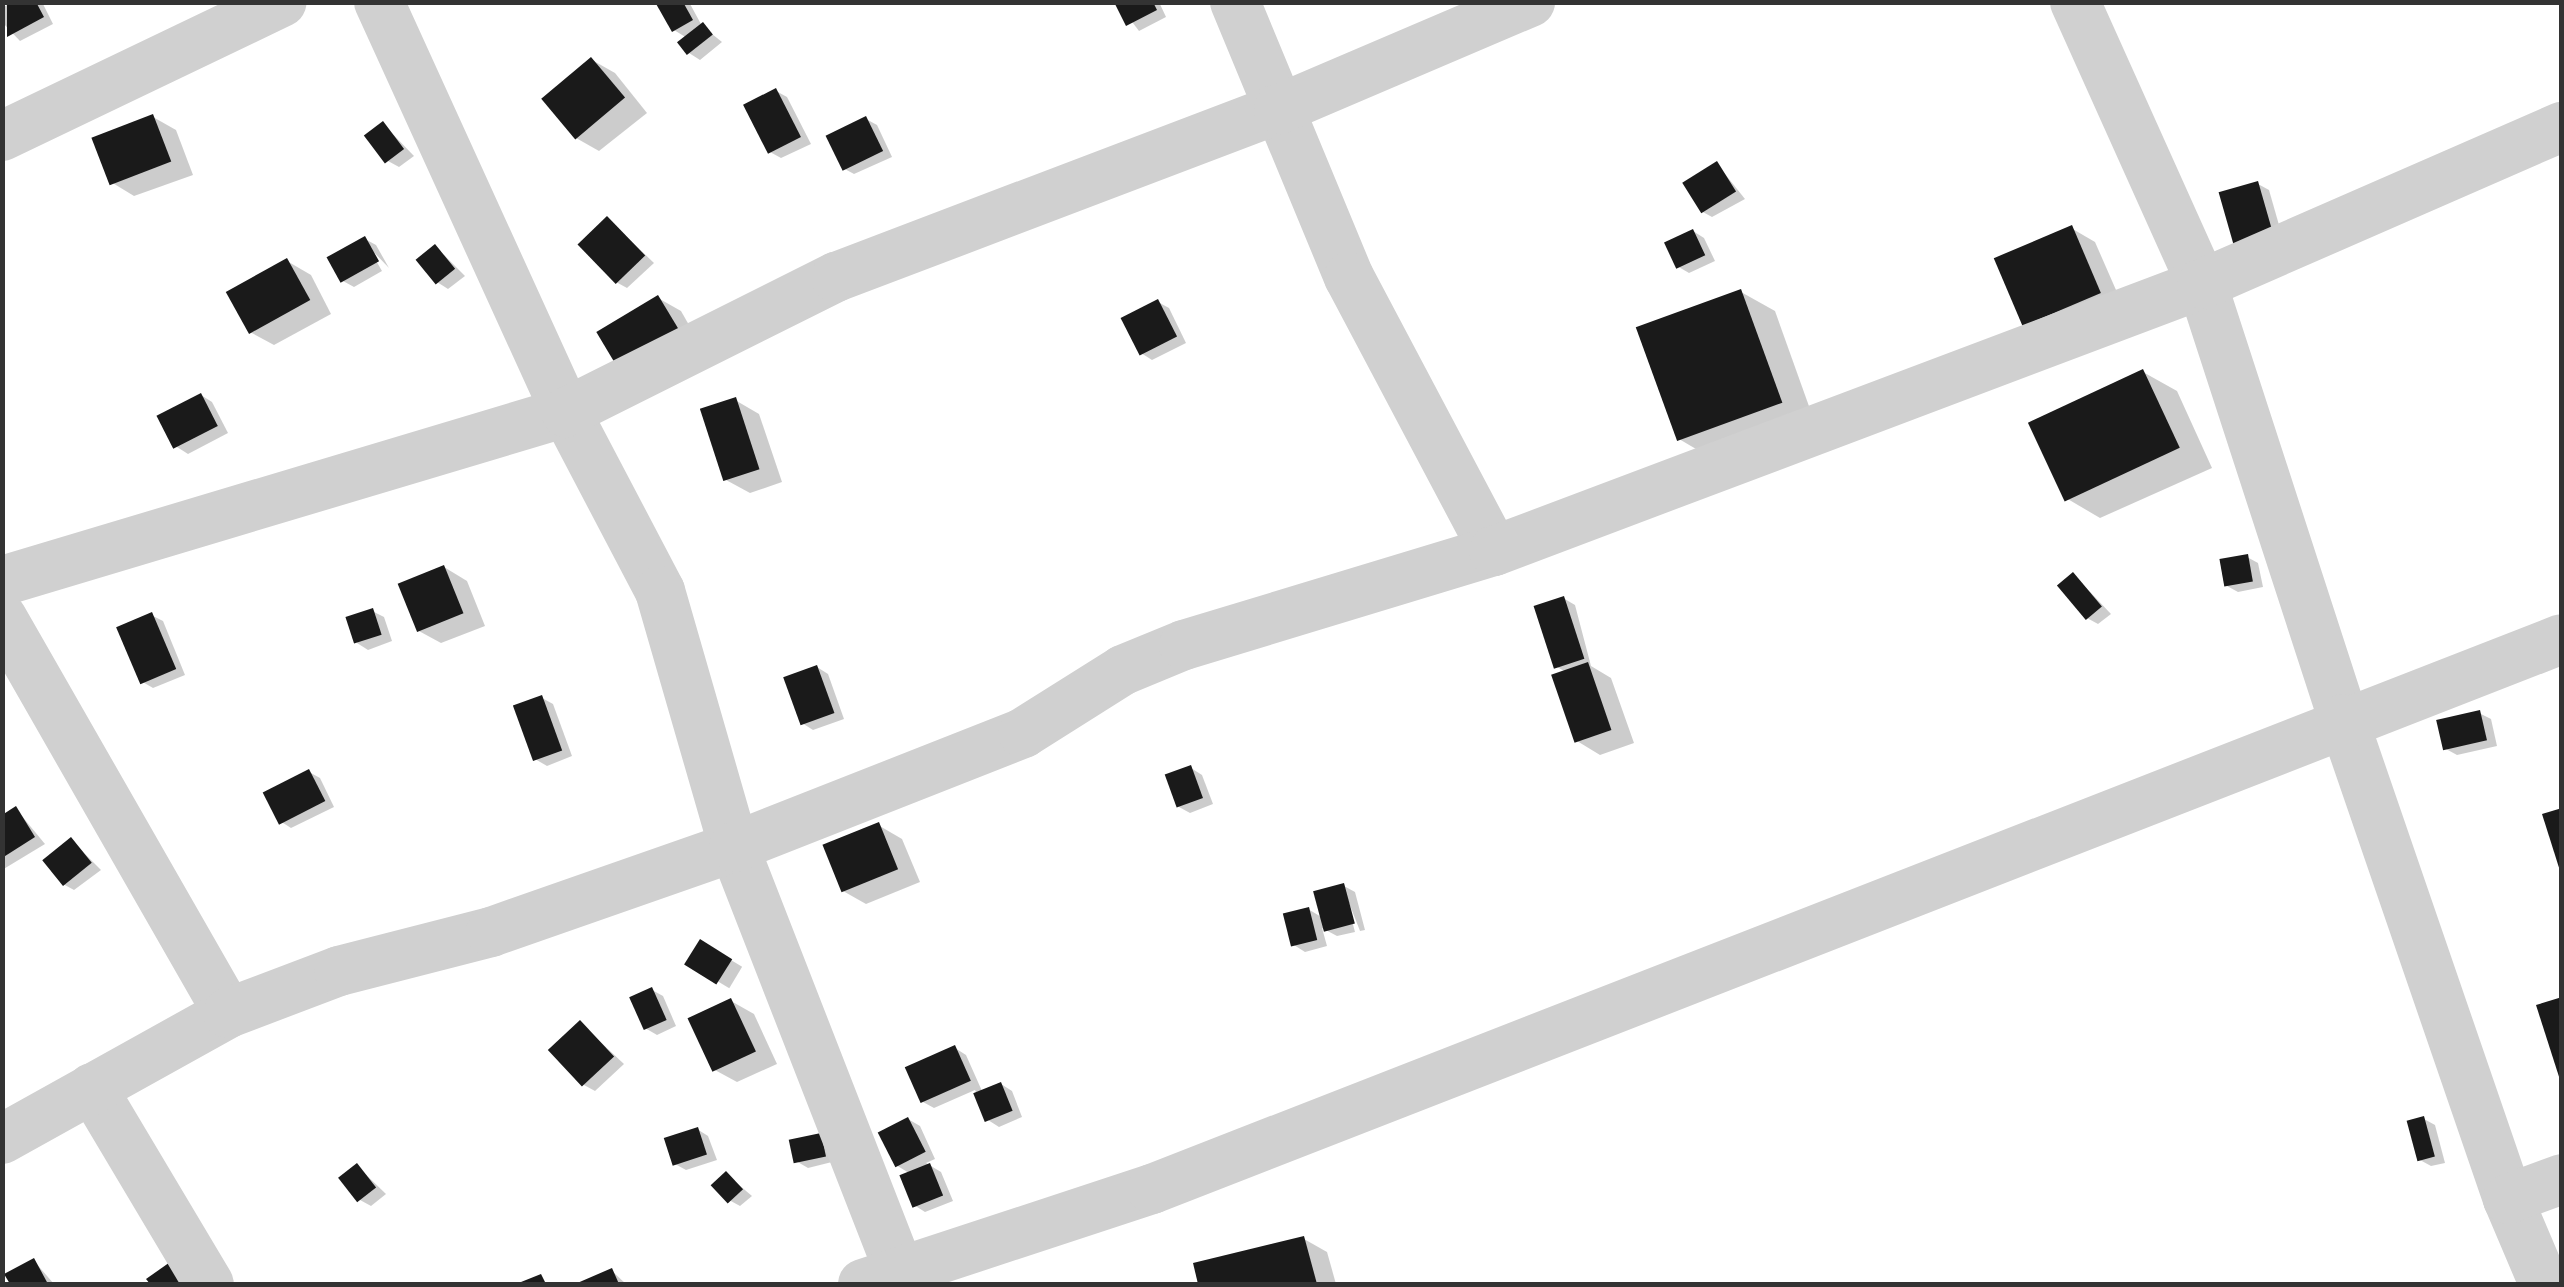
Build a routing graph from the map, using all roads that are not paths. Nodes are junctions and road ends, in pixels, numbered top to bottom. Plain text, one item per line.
1 (282, 2) edge
2 (379, 2) edge
3 (1235, 2) edge
4 (1530, 2) edge
5 (2075, 2) edge
6 (1279, 110) junction
7 (2562, 128) edge
8 (2, 136) edge
9 (2202, 284) junction
10 (566, 412) junction
11 (1494, 551) junction
12 (2, 581) edge
13 (2, 618) edge
14 (2562, 639) edge
15 (2343, 720) junction
16 (734, 846) junction
17 (228, 1013) junction
18 (92, 1088) junction
19 (2, 1139) edge
20 (2562, 1179) edge
21 (2508, 1199) junction
22 (881, 1277) edge
23 (209, 1284) edge
24 (2544, 1284) edge

1 - 8 street
2 - 10 street
3 - 6 street
4 - 6 street
5 - 9 street
6 - 10 street
6 - 11 street
7 - 9 street
9 - 11 street
9 - 15 street
10 - 12 street
10 - 16 street
11 - 16 street
13 - 17 street
14 - 15 street
15 - 21 street
15 - 22 street
16 - 17 street
16 - 22 street
17 - 18 street
18 - 19 street
18 - 23 street
20 - 21 street
21 - 24 street

